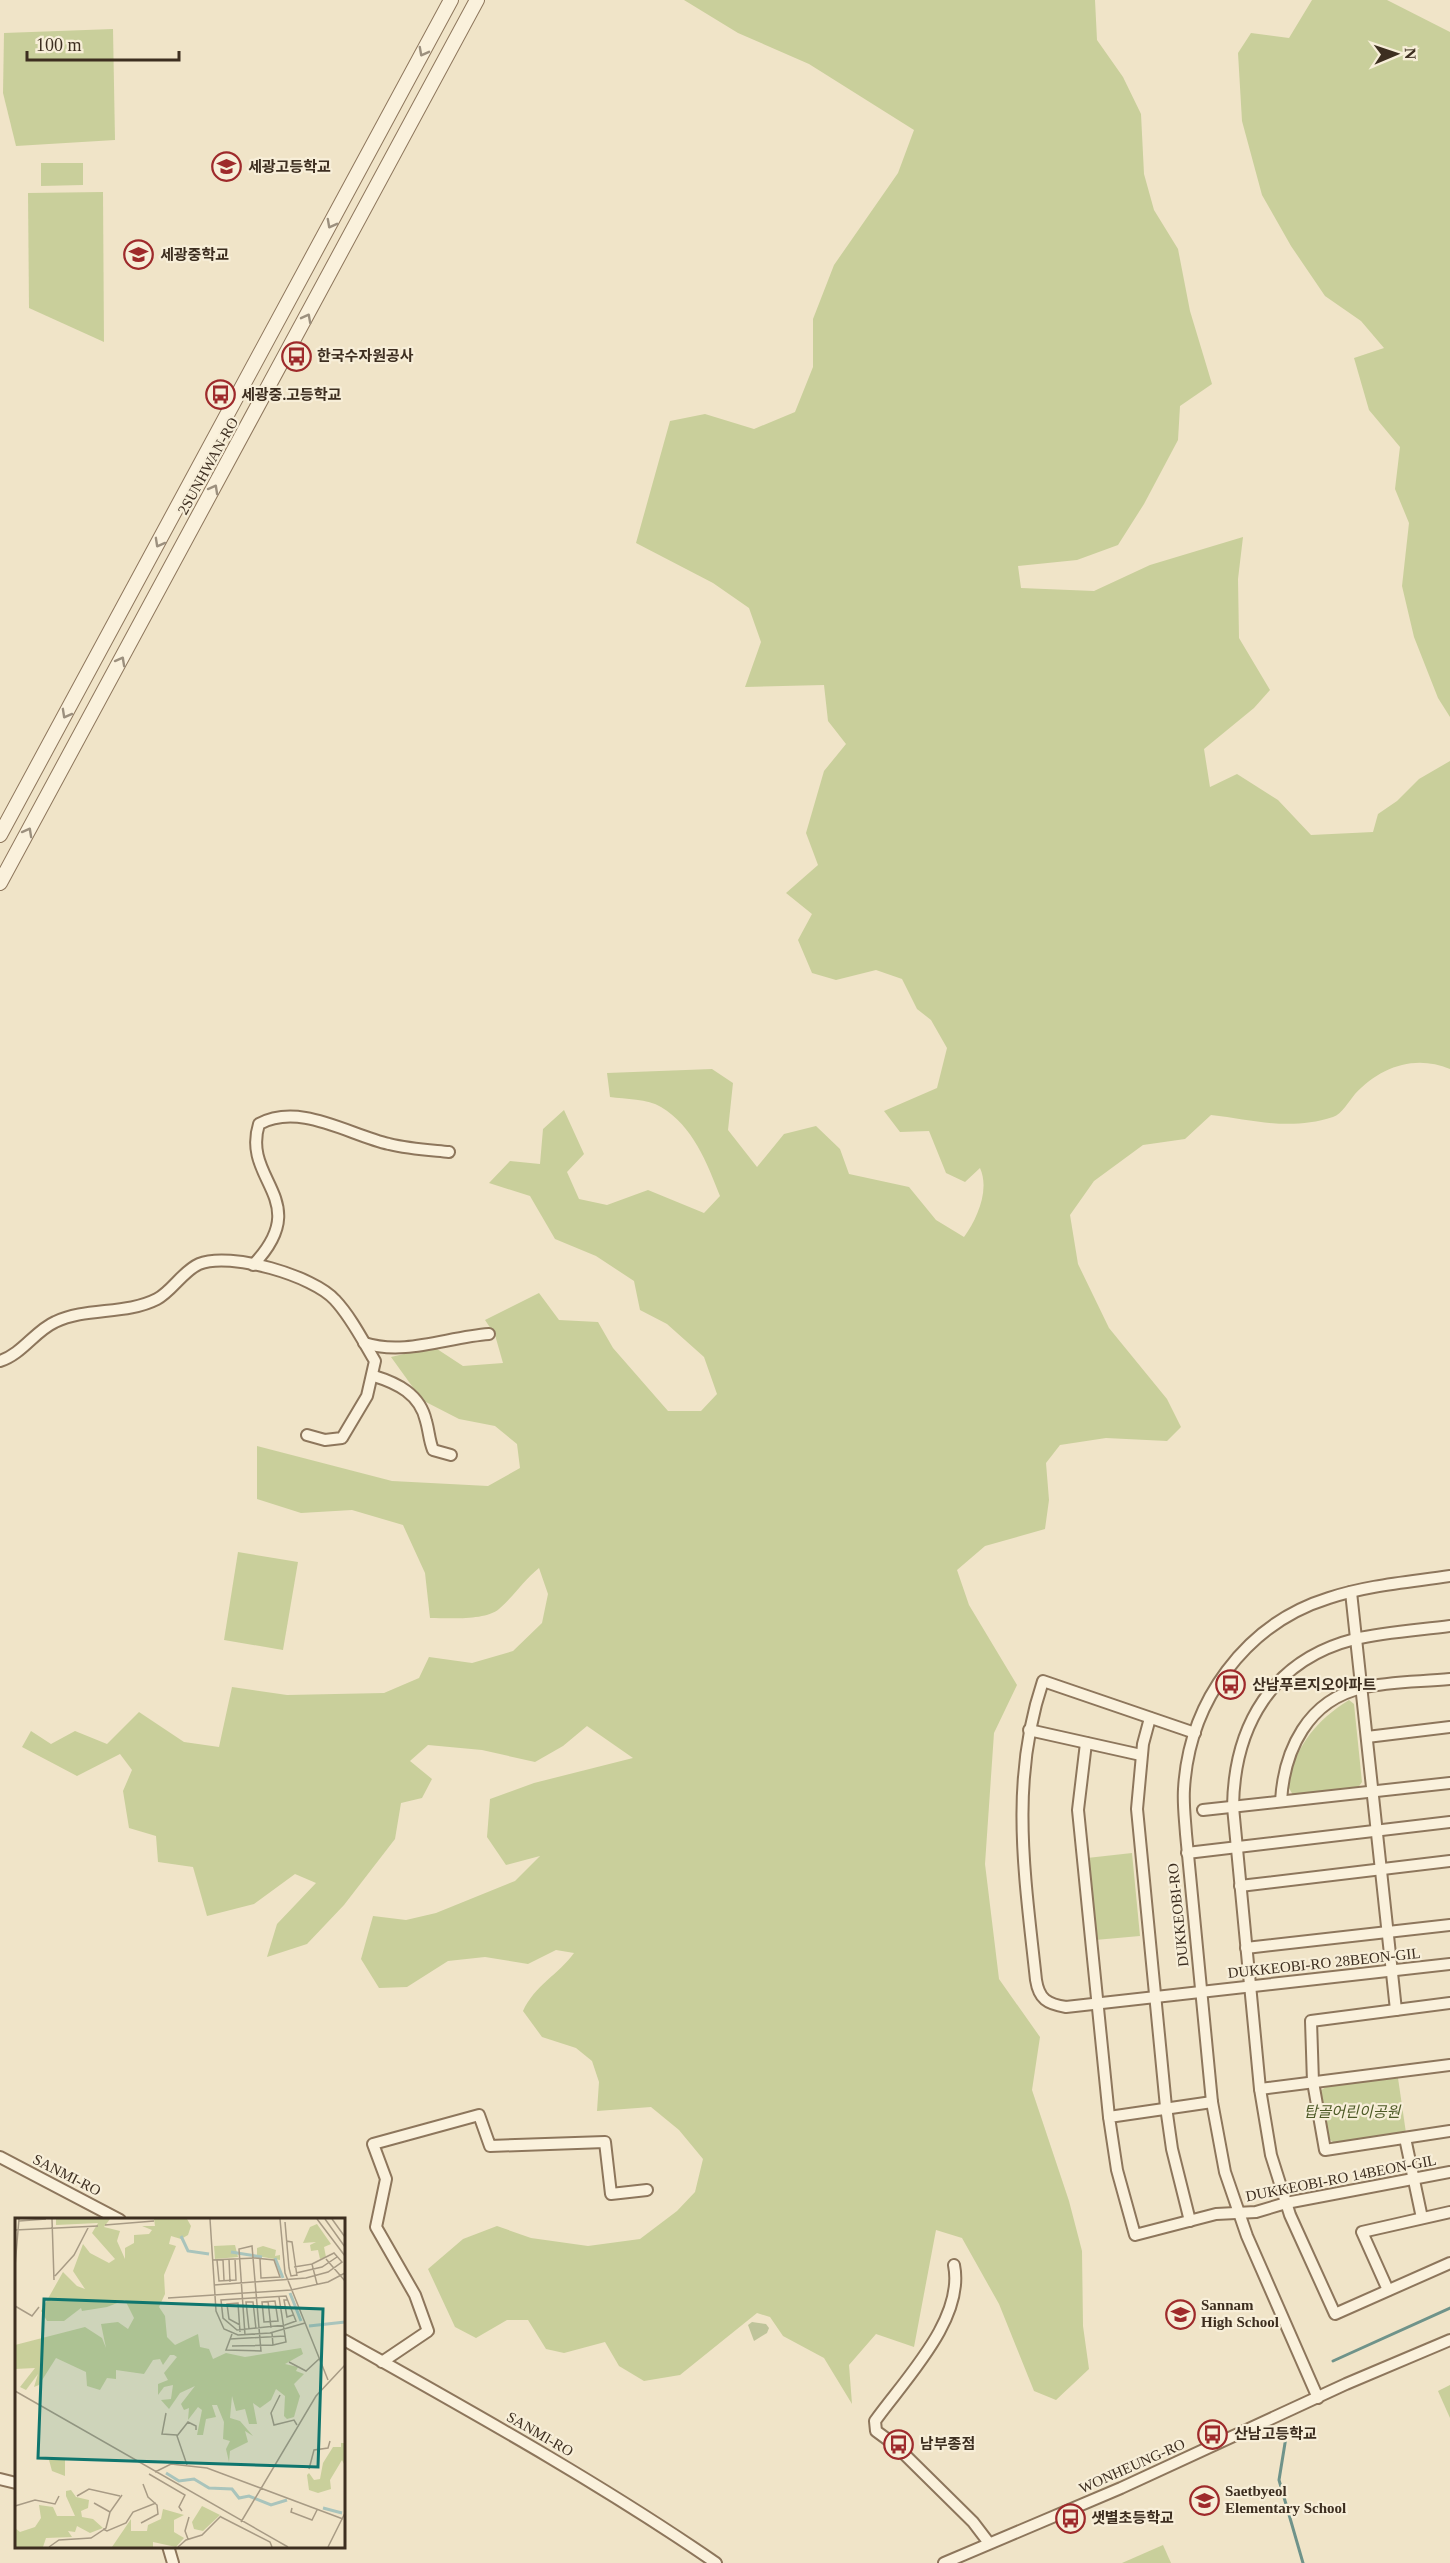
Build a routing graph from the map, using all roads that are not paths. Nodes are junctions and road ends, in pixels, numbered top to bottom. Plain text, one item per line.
1 (451, 0) edge
2 (477, 0) edge
3 (0, 835) edge
4 (0, 884) edge
5 (449, 1152) dead end
6 (253, 1265) junction
7 (489, 1334) dead end
8 (364, 1343) junction
9 (0, 1361) edge
10 (374, 1376) junction
11 (307, 1435) dead end
12 (451, 1455) dead end
13 (1450, 1576) edge
14 (1351, 1592) junction
15 (1450, 1626) edge
16 (1356, 1639) junction
17 (1450, 1679) edge
18 (1362, 1688) junction
19 (1150, 1718) junction
20 (1450, 1727) edge
21 (1029, 1730) junction
22 (1195, 1733) junction
23 (1367, 1737) junction
24 (1086, 1743) junction
25 (1141, 1755) junction
26 (1450, 1783) edge
27 (1373, 1791) junction
28 (1281, 1800) junction
29 (1233, 1807) junction
30 (1203, 1810) dead end
31 (1450, 1822) edge
32 (1377, 1830) junction
33 (1236, 1847) junction
34 (1187, 1853) junction
35 (1450, 1861) edge
36 (1381, 1869) junction
37 (1240, 1886) junction
38 (1450, 1925) edge
39 (1388, 1932) junction
40 (1246, 1948) junction
41 (1450, 1964) edge
42 (1392, 1971) junction
43 (1250, 1986) junction
44 (1201, 1992) junction
45 (1155, 1997) junction
46 (1098, 2003) junction
47 (1450, 2003) edge
48 (1396, 2010) junction
49 (1450, 2065) edge
50 (1313, 2082) junction
51 (1260, 2089) junction
52 (1212, 2102) junction
53 (1166, 2107) junction
54 (1109, 2117) junction
55 (1450, 2131) edge
56 (1405, 2138) junction
57 (0, 2157) edge
58 (1450, 2172) edge
59 (1414, 2179) junction
60 (647, 2190) dead end
61 (1286, 2203) junction
62 (1450, 2212) edge
63 (1238, 2214) junction
64 (116, 2218) edge
65 (1422, 2218) junction
66 (1190, 2221) junction
67 (1450, 2263) edge
68 (954, 2265) dead end
69 (1389, 2290) junction
70 (1450, 2340) edge
71 (345, 2341) edge
72 (382, 2362) junction
73 (1318, 2398) junction
74 (0, 2479) edge
75 (15, 2483) edge
76 (989, 2543) junction
77 (168, 2548) edge
78 (173, 2563) edge
79 (716, 2563) edge
80 (944, 2563) edge

1 -> 3 street, 2SUNHWAN-RO
4 -> 2 street, 2SUNHWAN-RO
5 - 6 street
6 - 8 street
6 - 9 street
7 - 8 street
8 - 10 street
10 - 11 street
10 - 12 street
13 - 14 street, DUKKEOBI-RO
14 - 16 street
14 - 22 street, DUKKEOBI-RO
15 - 16 street
16 - 18 street
16 - 29 street
17 - 18 street
18 - 23 street
18 - 28 street
19 - 21 street, DUKKEOBI-RO 28BEON-GIL
19 - 22 street
19 - 25 street
20 - 23 street
21 - 24 street
21 - 46 street, DUKKEOBI-RO 28BEON-GIL
22 - 34 street, DUKKEOBI-RO
23 - 27 street
24 - 25 street
24 - 46 street
25 - 45 street
26 - 27 street
27 - 28 street
27 - 32 street
28 - 29 street
29 - 30 street
29 - 33 street
31 - 32 street
32 - 33 street
32 - 36 street
33 - 34 street
33 - 37 street
34 - 44 street, DUKKEOBI-RO
35 - 36 street
36 - 37 street
36 - 39 street
37 - 40 street
38 - 39 street
39 - 40 street
39 - 42 street
40 - 43 street
41 - 42 street, DUKKEOBI-RO 28BEON-GIL
42 - 43 street, DUKKEOBI-RO 28BEON-GIL
42 - 48 street
43 - 44 street, DUKKEOBI-RO 28BEON-GIL
43 - 51 street
44 - 45 street, DUKKEOBI-RO 28BEON-GIL
44 - 52 street, DUKKEOBI-RO
45 - 46 street, DUKKEOBI-RO 28BEON-GIL
45 - 53 street
46 - 54 street
47 - 48 street
48 - 50 street
49 - 50 street
50 - 51 street
50 - 56 street
51 - 61 street
52 - 53 street
52 - 63 street, DUKKEOBI-RO
53 - 54 street
53 - 66 street
54 - 66 street, DUKKEOBI-RO 14BEON-GIL
55 - 56 street
56 - 59 street
57 - 64 street, SANMI-RO
58 - 59 street, DUKKEOBI-RO 14BEON-GIL
59 - 61 street, DUKKEOBI-RO 14BEON-GIL
59 - 65 street
60 - 72 street
61 - 63 street, DUKKEOBI-RO 14BEON-GIL
61 - 69 street
62 - 65 street
63 - 66 street, DUKKEOBI-RO 14BEON-GIL
63 - 73 street, DUKKEOBI-RO
65 - 69 street
67 - 69 street
68 - 76 street
70 - 73 street, WONHEUNG-RO
71 - 72 street, SANMI-RO
72 - 79 street, SANMI-RO
73 - 76 street, WONHEUNG-RO
74 - 75 street
76 - 80 street, WONHEUNG-RO
77 - 78 street

